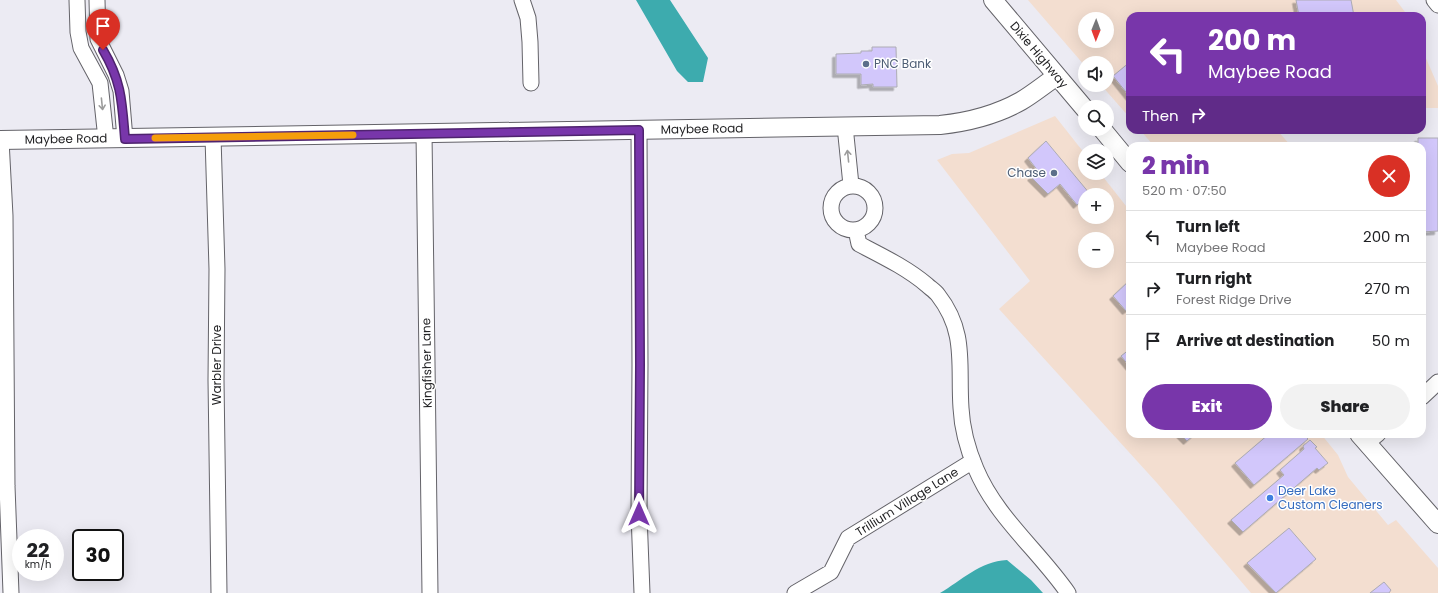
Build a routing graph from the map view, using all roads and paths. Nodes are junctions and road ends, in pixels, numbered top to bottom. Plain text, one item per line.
1 (77, 0) edge
2 (97, 0) edge
3 (522, 0) edge
4 (993, 0) edge
5 (1434, 0) edge
6 (1438, 5) edge
7 (116, 75) junction
8 (1057, 76) junction
9 (100, 83) junction
10 (531, 83) dead end
11 (1078, 101) edge
12 (845, 126) junction
13 (639, 130) junction
14 (424, 133) junction
15 (1108, 136) edge
16 (213, 137) junction
17 (106, 139) junction
18 (125, 139) junction
19 (0, 140) edge
20 (1126, 158) edge
21 (851, 185) junction
22 (856, 230) junction
23 (1438, 382) edge
24 (1426, 392) edge
25 (4, 404) edge
26 (1369, 438) edge
27 (973, 461) junction
28 (1438, 524) edge
29 (11, 593) edge
30 (219, 593) edge
31 (430, 593) edge
32 (642, 593) edge
33 (795, 593) edge
34 (1068, 593) edge

1 - 9 street
2 - 7 street
3 - 10 street
4 - 8 main road, Dixie Highway
5 - 6 street
7 - 9 street
7 - 18 street
8 - 11 main road, Dixie Highway
8 - 12 main road, Maybee Road
9 -> 17 street
12 - 13 main road, Maybee Road
21 -> 12 street
13 - 14 main road, Maybee Road
13 - 32 street
14 - 16 main road, Maybee Road
14 - 31 street, Kingfisher Lane
15 - 20 main road
16 - 18 main road, Maybee Road
16 - 30 street, Warbler Drive
17 - 18 main road, Maybee Road
17 - 19 main road, Maybee Road
19 - 25 street
21 - 22 street
21 - 22 street
22 - 27 street
23 - 24 street
25 - 29 street
26 - 28 main road
27 - 33 street, Trillium Village Lane
27 - 34 street

